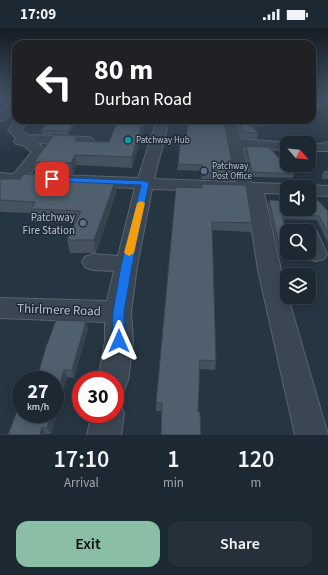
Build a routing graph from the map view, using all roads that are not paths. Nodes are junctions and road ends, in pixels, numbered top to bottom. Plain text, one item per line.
1 (19, 124) edge
2 (231, 124) edge
3 (158, 125) edge
4 (24, 139) junction
5 (87, 141) edge
6 (234, 143) junction
7 (11, 146) dead end
8 (280, 146) edge
9 (0, 178) edge
10 (19, 178) junction
11 (145, 183) junction
12 (249, 187) junction
13 (280, 189) edge
14 (316, 190) edge
15 (328, 191) edge
16 (328, 235) edge
17 (316, 239) edge
18 (93, 262) dead end
19 (127, 264) junction
20 (0, 308) edge
21 (118, 312) junction
22 (114, 371) edge
23 (106, 423) edge
24 (104, 435) edge
25 (312, 435) edge

1 - 4 street
2 - 6 street
3 - 11 street
4 - 5 street
4 - 7 street
4 - 10 street
6 - 8 street
6 - 12 street
9 - 10 street
10 - 11 street
11 - 12 street
11 - 19 street
12 - 13 street
12 - 25 street
14 - 15 street
16 - 17 street
18 - 19 street
19 - 21 street
20 - 21 street, Thirlmere Road
21 - 22 street
23 - 24 street

